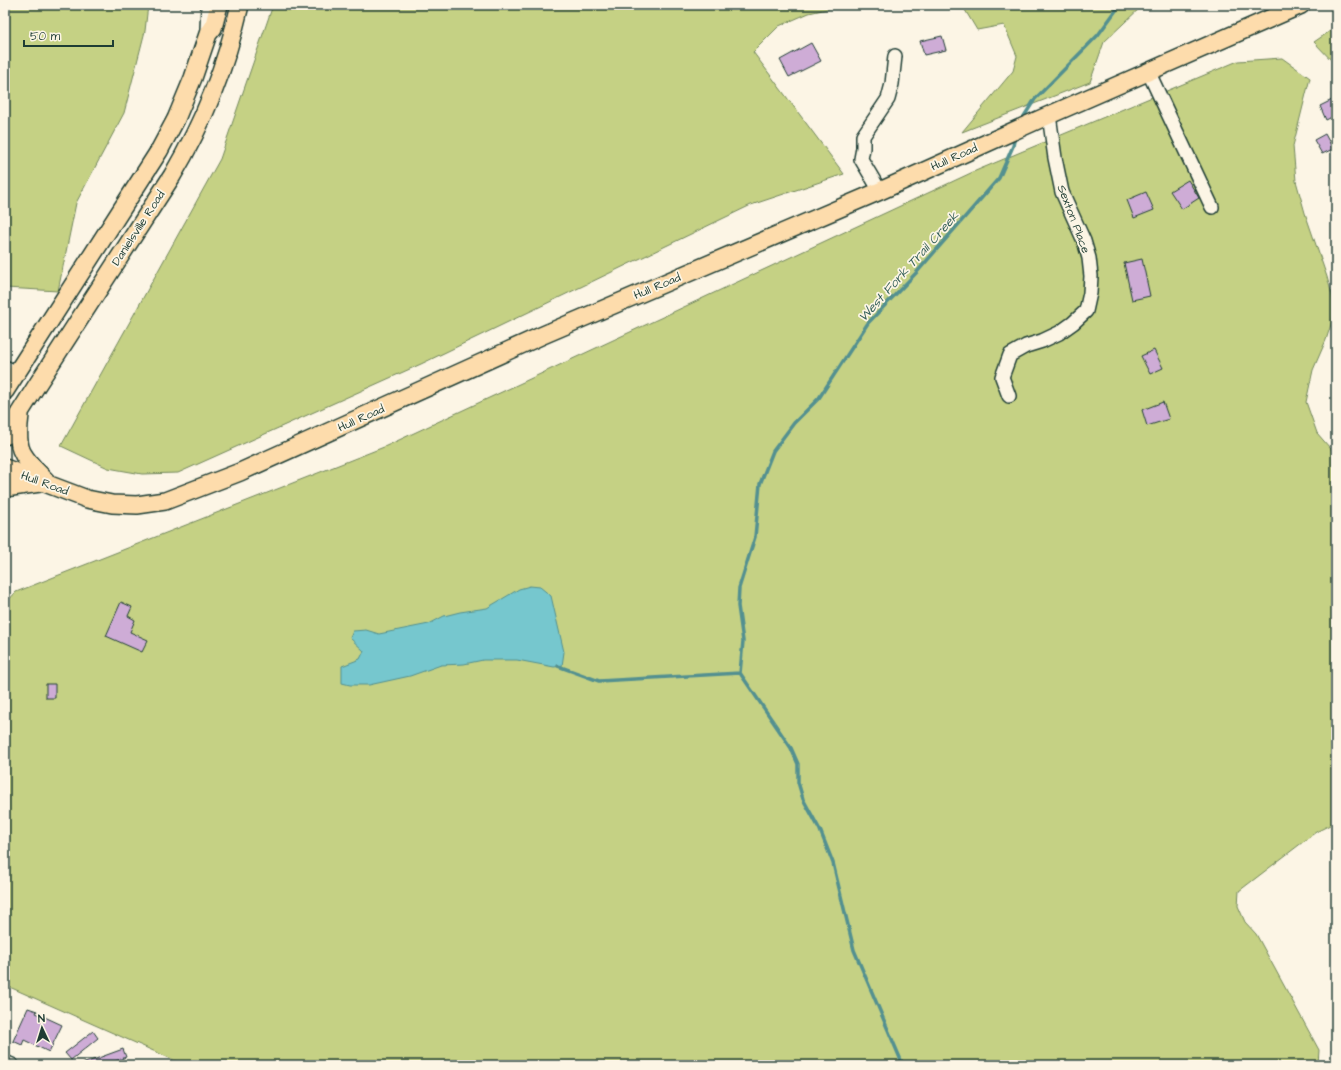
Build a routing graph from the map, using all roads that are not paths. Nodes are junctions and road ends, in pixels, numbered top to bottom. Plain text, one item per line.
1 (208, 5) edge
2 (219, 5) edge
3 (240, 5) edge
4 (1301, 5) edge
5 (208, 34) junction
6 (895, 56) dead end
7 (1148, 72) junction
8 (1049, 115) junction
9 (880, 191) junction
10 (1212, 206) dead end
11 (10, 370) edge
12 (5, 391) edge
13 (1009, 396) dead end
14 (20, 411) junction
15 (5, 436) edge
16 (5, 468) edge
17 (47, 484) junction
18 (5, 488) edge
19 (5, 1062) edge
20 (12, 1065) edge

1 - 5 street
2 - 5 main road, Danielsville Road
3 - 14 main road, Danielsville Road
4 - 7 main road, Hull Road
5 - 11 main road, Danielsville Road
6 - 9 street
7 - 8 main road, Hull Road
7 - 10 street
8 - 9 main road, Hull Road
8 - 13 street, Sexton Place
9 - 17 main road, Hull Road
11 - 12 main road, Danielsville Road
14 - 15 main road, Danielsville Road
14 - 17 main road
16 - 17 main road, Hull Road
17 - 18 main road
19 - 20 street

